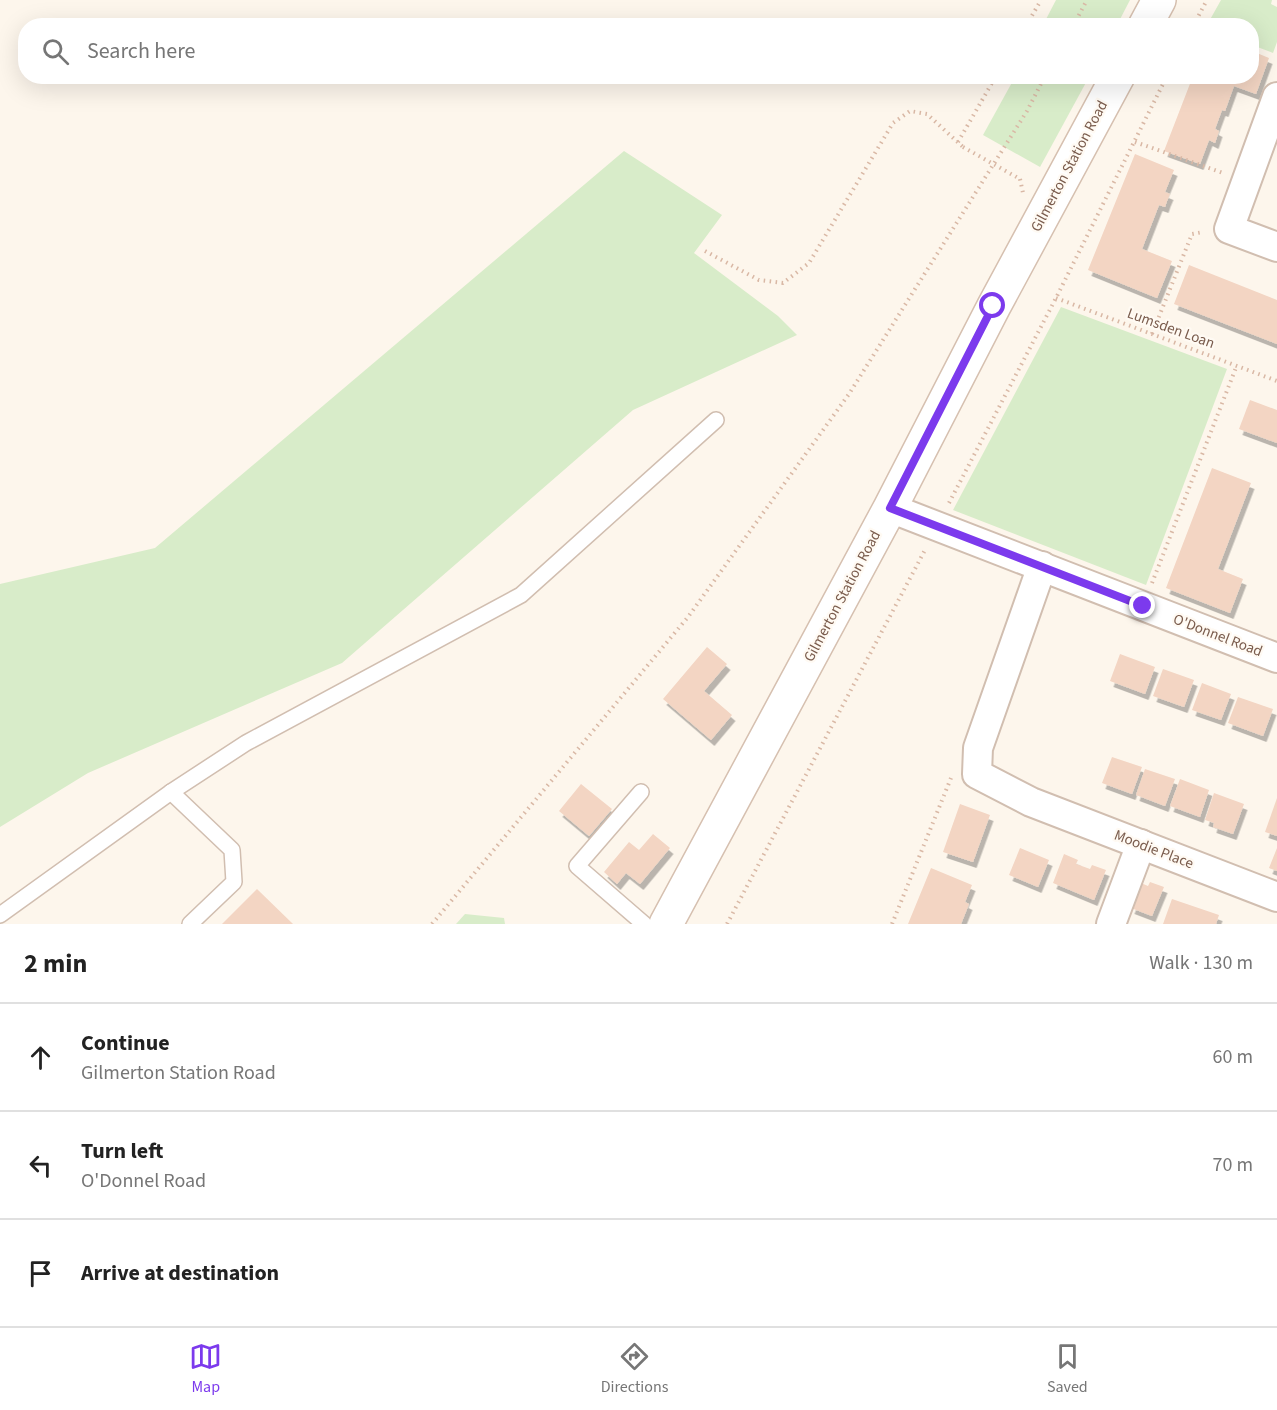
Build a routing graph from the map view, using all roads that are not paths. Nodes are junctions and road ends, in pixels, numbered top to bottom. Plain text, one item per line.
1 (1159, 0) edge
2 (1149, 18) edge
3 (1114, 84) edge
4 (1277, 97) edge
5 (1277, 247) edge
6 (716, 420) dead end
7 (890, 508) junction
8 (1042, 566) junction
9 (1277, 657) edge
10 (171, 792) junction
11 (641, 792) dead end
12 (1141, 844) junction
13 (1277, 897) edge
14 (0, 915) edge
15 (190, 924) edge
16 (644, 924) edge
17 (666, 924) edge
18 (1111, 924) edge

1 - 2 street
3 - 7 street, Gilmerton Station Road
4 - 5 street
6 - 10 lane
7 - 8 street, O'Donnel Road
7 - 17 street, Gilmerton Station Road
8 - 9 street, O'Donnel Road
8 - 12 street, Moodie Place
10 - 14 lane
10 - 15 lane
11 - 16 lane
12 - 13 street, Moodie Place
12 - 18 street

